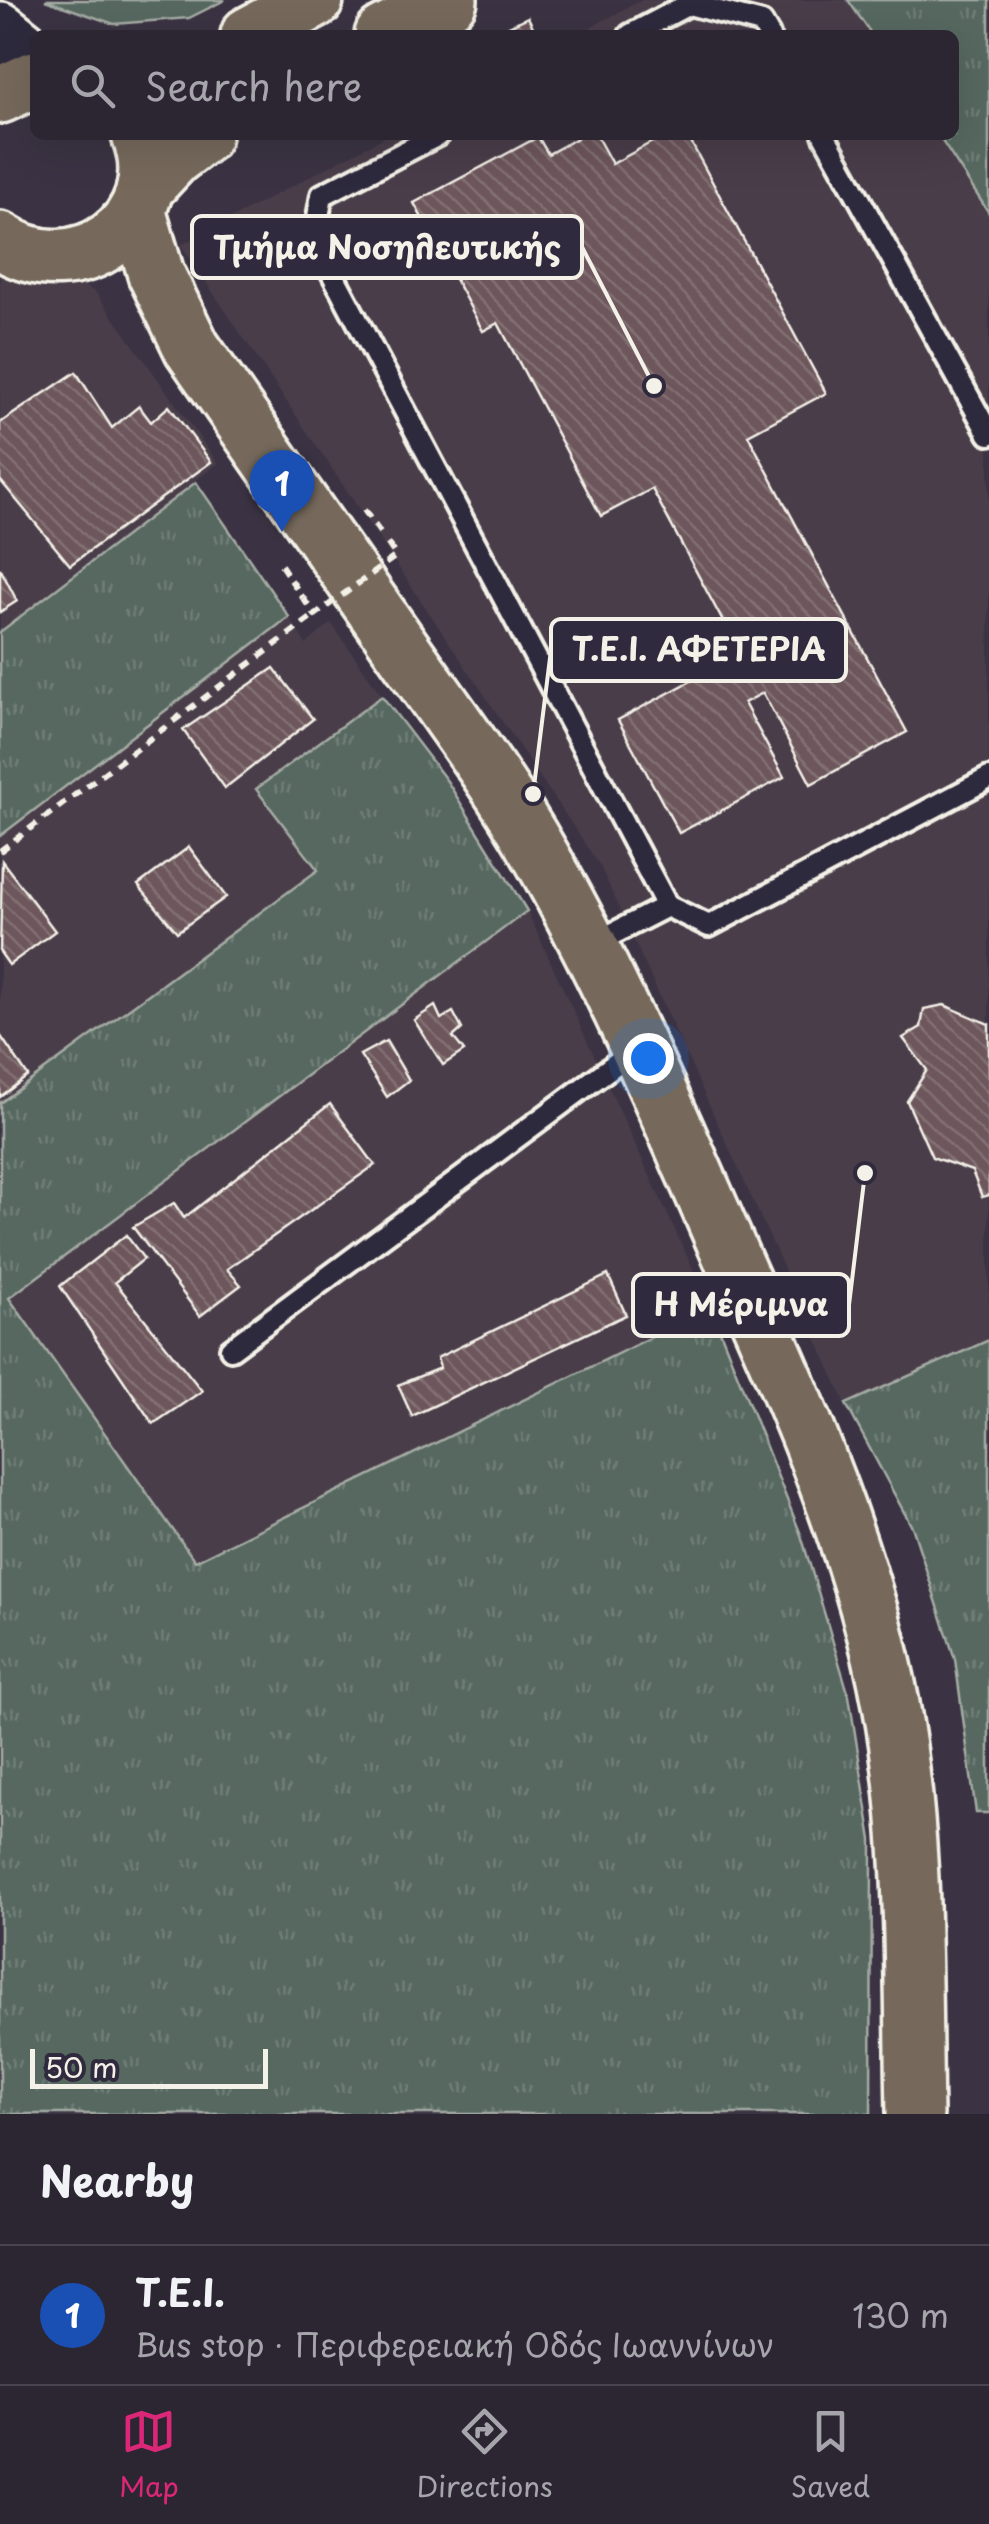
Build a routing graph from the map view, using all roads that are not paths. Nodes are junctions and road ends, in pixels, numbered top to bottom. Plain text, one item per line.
1 (315, 0) edge
2 (449, 0) edge
3 (0, 30) edge
4 (258, 30) edge
5 (393, 30) edge
6 (640, 30) edge
7 (766, 30) edge
8 (30, 54) edge
9 (30, 81) edge
10 (0, 95) edge
11 (196, 140) edge
12 (428, 140) edge
13 (827, 140) edge
14 (140, 178) edge
15 (0, 240) edge
16 (60, 260) junction
17 (192, 348) junction
18 (989, 434) edge
19 (989, 778) edge
20 (667, 906) junction
21 (590, 946) junction
22 (638, 1046) junction
23 (230, 1349) dead end
24 (916, 2114) edge

1 - 4 highway
2 - 5 highway
3 - 8 main road
6 - 7 lane
9 - 10 highway
11 - 14 highway
12 - 20 lane
13 - 18 lane
14 - 16 highway
14 - 17 highway
15 - 16 highway
16 - 17 highway
17 - 21 highway
19 - 20 lane
20 - 21 lane
21 - 22 highway
22 - 23 lane
22 - 24 highway

